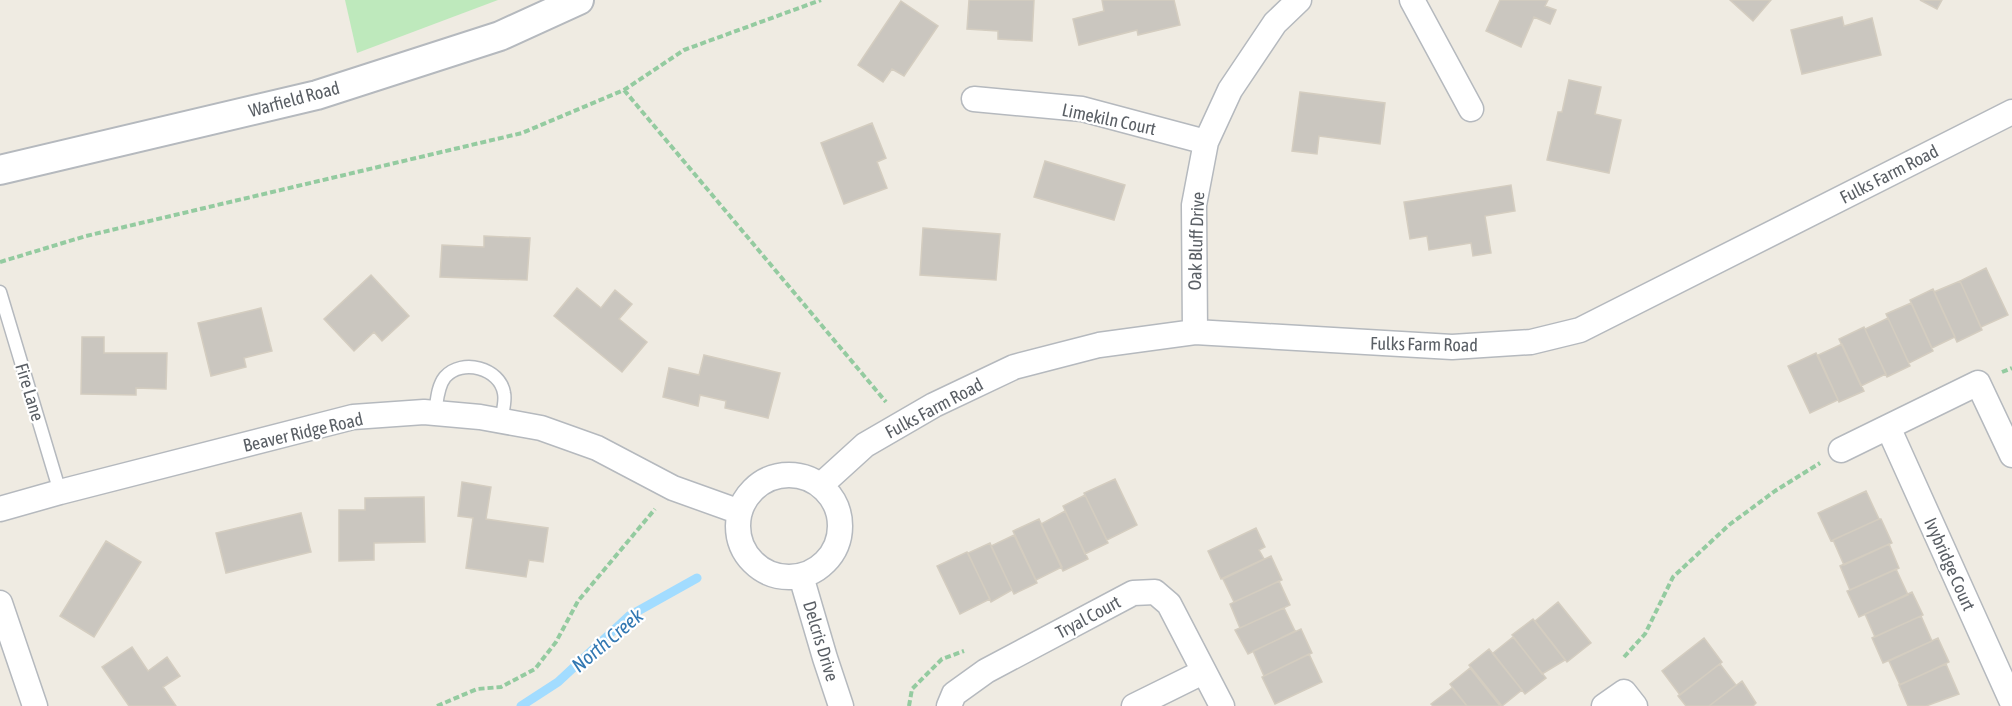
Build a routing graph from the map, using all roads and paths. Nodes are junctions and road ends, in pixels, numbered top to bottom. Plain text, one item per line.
1 (579, 0) edge
2 (821, 0) edge
3 (1299, 0) edge
4 (1412, 0) edge
5 (624, 90) junction
6 (974, 99) dead end
7 (1471, 108) dead end
8 (2012, 112) edge
9 (1206, 142) junction
10 (0, 170) edge
11 (0, 262) edge
12 (0, 292) edge
13 (1195, 332) junction
14 (435, 413) junction
15 (501, 421) junction
16 (903, 423) junction
17 (1888, 427) junction
18 (1841, 450) joint
19 (2012, 454) edge
20 (821, 485) junction
21 (673, 488) junction
22 (60, 492) junction
23 (0, 509) edge
24 (740, 512) junction
25 (801, 576) junction
26 (0, 603) edge
27 (964, 651) dead end
28 (1624, 657) dead end
29 (1203, 672) junction
30 (2012, 702) edge
31 (36, 706) edge
32 (437, 706) edge
33 (841, 706) edge
34 (909, 706) edge
35 (949, 706) edge
36 (1134, 706) edge
37 (1222, 706) edge
38 (1604, 706) edge
39 (1635, 706) edge

1 - 10 street, Warfield Road
2 - 5 path
3 - 9 street, Oak Bluff Drive
4 - 7 street
5 - 11 path
5 - 16 path
6 - 9 street, Limekiln Court
8 - 13 street, Fulks Farm Road
9 - 13 street, Oak Bluff Drive
12 - 22 lane, Fire Lane
13 - 16 street, Fulks Farm Road
14 - 15 street, Beaver Ridge Road
14 - 15 lane
14 - 22 street, Beaver Ridge Road
15 - 21 street, Beaver Ridge Road
16 - 20 street, Fulks Farm Road
17 - 18 street
17 - 19 street
17 - 30 street, Ivybridge Court
18 - 28 path
20 - 24 street
20 - 25 street
21 - 24 street, Beaver Ridge Road
21 - 32 path
22 - 23 street, Beaver Ridge Road
24 - 25 street
25 - 33 street, Delcris Drive
26 - 31 street
27 - 34 path
29 - 35 street, Tryal Court
29 - 36 street
29 - 37 street, Tryal Court
38 - 39 street

